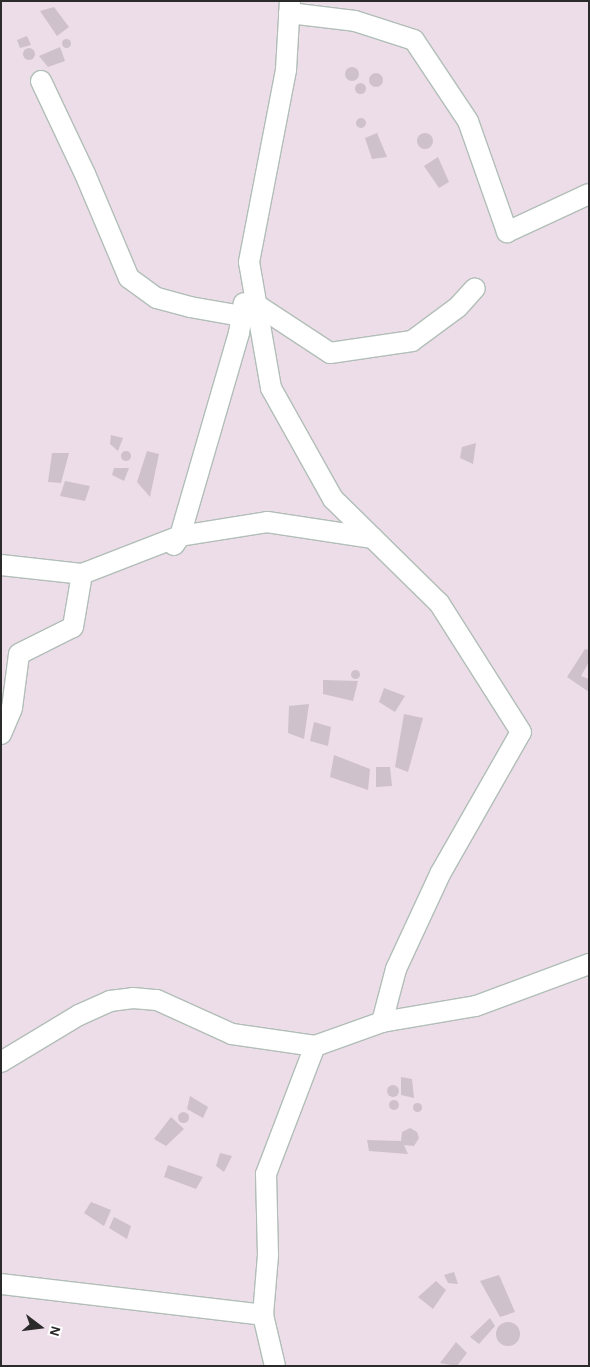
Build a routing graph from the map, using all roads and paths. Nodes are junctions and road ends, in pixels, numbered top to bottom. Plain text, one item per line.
1 (289, 7) edge
2 (40, 81) dead end
3 (589, 194) edge
4 (475, 288) dead end
5 (249, 311) junction
6 (180, 536) junction
7 (373, 538) junction
8 (168, 553) dead end
9 (1, 565) edge
10 (82, 574) junction
11 (1, 734) edge
12 (589, 964) edge
13 (382, 1022) junction
14 (315, 1046) junction
15 (1, 1062) edge
16 (1, 1284) edge
17 (262, 1315) junction
18 (275, 1366) edge

1 - 3 street
1 - 5 street
2 - 5 street
4 - 5 street
5 - 6 street
5 - 7 street
6 - 7 street
6 - 8 street
6 - 10 street
7 - 13 street
9 - 10 street
10 - 11 street
12 - 13 street
13 - 14 street
14 - 15 street
14 - 17 street
16 - 17 street
17 - 18 street

